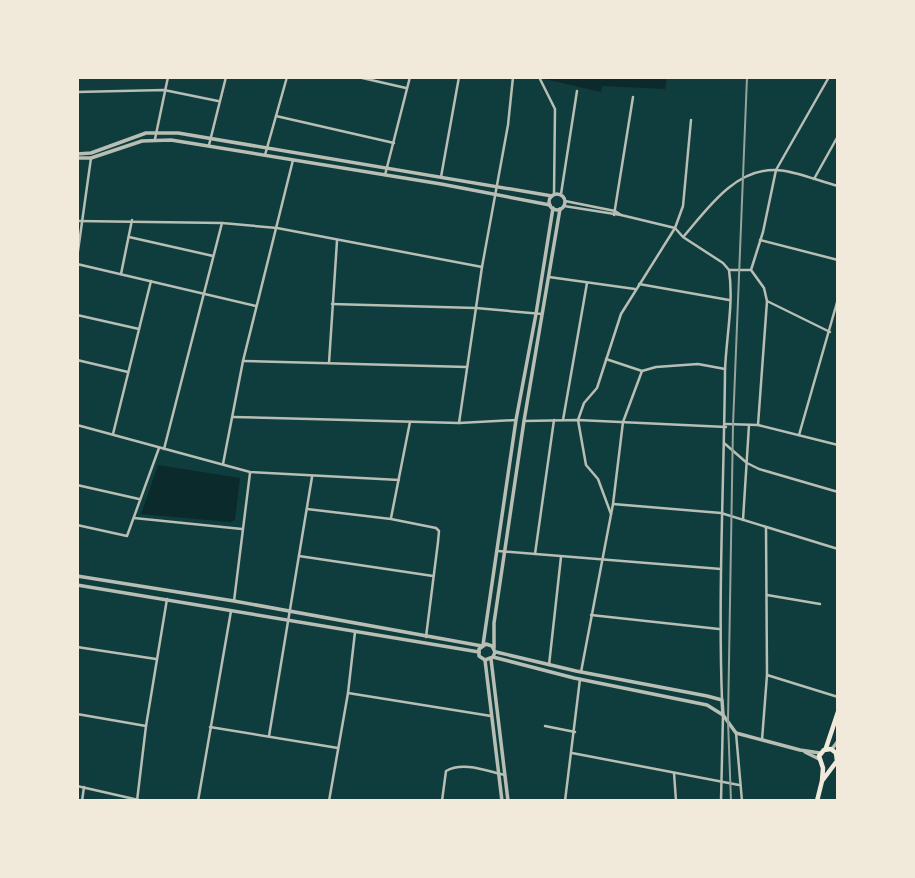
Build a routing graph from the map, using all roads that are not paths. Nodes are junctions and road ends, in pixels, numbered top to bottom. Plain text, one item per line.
1 (167, 77) edge
2 (226, 77) edge
3 (286, 77) edge
4 (358, 77) edge
5 (410, 77) edge
6 (459, 77) edge
7 (513, 77) edge
8 (829, 77) edge
9 (540, 79) dead end
10 (407, 88) junction
11 (163, 90) junction
12 (577, 91) dead end
13 (77, 92) edge
14 (633, 97) dead end
15 (218, 102) junction
16 (276, 116) junction
17 (691, 120) dead end
18 (155, 132) junction
19 (838, 136) edge
20 (211, 137) junction
21 (155, 139) junction
22 (394, 143) junction
23 (209, 145) junction
24 (267, 148) junction
25 (265, 155) junction
26 (77, 156) edge
27 (91, 156) junction
28 (293, 160) junction
29 (387, 168) junction
30 (776, 170) junction
31 (385, 176) junction
32 (441, 177) junction
33 (814, 180) junction
34 (838, 186) edge
35 (497, 188) junction
36 (496, 194) junction
37 (561, 194) junction
38 (553, 195) junction
39 (563, 205) junction
40 (551, 206) junction
41 (614, 213) junction
42 (132, 220) junction
43 (77, 221) edge
44 (84, 221) junction
45 (222, 223) junction
46 (277, 228) junction
47 (676, 228) junction
48 (129, 237) junction
49 (683, 237) junction
50 (759, 240) junction
51 (337, 241) junction
52 (213, 257) junction
53 (77, 258) edge
54 (838, 260) edge
55 (77, 264) edge
56 (482, 267) junction
57 (729, 270) junction
58 (751, 270) junction
59 (121, 274) junction
60 (550, 277) junction
61 (151, 281) junction
62 (587, 283) junction
63 (639, 284) junction
64 (635, 289) junction
65 (204, 294) junction
66 (838, 299) edge
67 (729, 300) junction
68 (768, 301) junction
69 (332, 304) junction
70 (256, 306) junction
71 (475, 308) junction
72 (536, 314) junction
73 (544, 314) junction
74 (77, 315) edge
75 (139, 329) junction
76 (830, 332) junction
77 (606, 359) junction
78 (77, 360) edge
79 (243, 361) junction
80 (329, 364) junction
81 (467, 367) junction
82 (725, 369) junction
83 (642, 371) junction
84 (128, 372) junction
85 (233, 417) junction
86 (516, 420) junction
87 (563, 420) junction
88 (578, 420) junction
89 (524, 421) junction
90 (554, 421) junction
91 (410, 422) junction
92 (623, 422) junction
93 (459, 423) junction
94 (77, 425) edge
95 (749, 425) junction
96 (758, 425) junction
97 (726, 426) junction
98 (113, 435) junction
99 (799, 435) junction
100 (724, 443) junction
101 (838, 445) edge
102 (159, 448) junction
103 (164, 449) junction
104 (747, 463) junction
105 (222, 465) junction
106 (250, 472) junction
107 (313, 476) junction
108 (399, 480) junction
109 (77, 485) edge
110 (838, 492) edge
111 (139, 499) junction
112 (613, 504) junction
113 (307, 509) junction
114 (721, 513) junction
115 (611, 514) junction
116 (133, 518) junction
117 (391, 519) junction
118 (743, 521) junction
119 (77, 525) edge
120 (766, 528) junction
121 (242, 529) junction
122 (838, 549) edge
123 (499, 551) junction
124 (505, 551) junction
125 (535, 554) junction
126 (299, 556) junction
127 (561, 556) junction
128 (602, 560) junction
129 (721, 569) junction
130 (77, 576) edge
131 (433, 576) junction
132 (77, 585) edge
133 (766, 595) junction
134 (167, 599) junction
135 (234, 601) junction
136 (820, 604) dead end
137 (231, 609) junction
138 (288, 611) junction
139 (591, 615) junction
140 (287, 620) junction
141 (719, 629) junction
142 (355, 632) junction
143 (426, 637) junction
144 (483, 645) junction
145 (77, 646) edge
146 (479, 652) junction
147 (493, 654) junction
148 (156, 659) junction
149 (485, 660) junction
150 (549, 665) junction
151 (581, 672) junction
152 (767, 675) junction
153 (580, 679) junction
154 (348, 692) junction
155 (838, 697) edge
156 (722, 700) junction
157 (77, 714) edge
158 (723, 715) junction
159 (491, 716) junction
160 (837, 716) edge
161 (146, 726) junction
162 (545, 726) dead end
163 (210, 727) junction
164 (575, 732) junction
165 (736, 733) junction
166 (269, 736) junction
167 (762, 740) junction
168 (838, 741) edge
169 (338, 748) junction
170 (800, 750) junction
171 (832, 750) edge
172 (820, 752) junction
173 (572, 753) junction
174 (820, 762) junction
175 (831, 767) junction
176 (499, 774) junction
177 (674, 774) junction
178 (505, 775) junction
179 (822, 781) junction
180 (720, 782) junction
181 (739, 785) junction
182 (77, 786) edge
183 (84, 787) junction
184 (82, 801) edge
185 (137, 801) edge
186 (143, 801) edge
187 (198, 801) edge
188 (329, 801) edge
189 (442, 801) edge
190 (502, 801) edge
191 (508, 801) edge
192 (565, 801) edge
193 (676, 801) edge
194 (721, 801) edge
195 (742, 801) edge
196 (817, 801) edge

1 - 11 street
2 - 15 street
3 - 16 street
4 - 10 street
5 - 10 street
6 - 32 street
7 - 35 street
8 - 30 street
9 - 38 street
10 - 22 street
11 - 13 street
11 - 15 street
11 - 18 street
12 - 37 street
14 - 41 street
15 - 20 street
16 - 22 street
16 - 24 street
17 - 47 street
18 - 20 street
18 - 21 street
18 - 27 street
19 - 33 street
20 - 23 street
20 - 24 street
21 - 23 street
21 - 27 street
22 - 29 street
23 - 25 street
24 - 25 street
24 - 29 street
25 - 28 street
26 - 27 street
27 - 44 street
28 - 31 street
28 - 46 street
29 - 31 street
29 - 32 street
30 - 33 street
30 - 49 street
30 - 50 street
31 - 36 street
32 - 35 street
33 - 34 street
35 - 36 street
35 - 38 street
36 - 40 street
36 - 56 street
37 - 38 street
37 - 39 street
38 - 40 street
39 - 40 street
39 - 41 street
39 - 60 street
40 - 72 street
41 - 47 street
42 - 44 street
42 - 45 street
42 - 48 street
43 - 44 street
44 - 53 street
45 - 46 street
45 - 52 street
46 - 51 street
46 - 70 street
47 - 49 street
47 - 63 street
48 - 52 street
48 - 59 street
49 - 57 street
50 - 54 street
50 - 58 street
51 - 56 street
51 - 69 street
52 - 65 street
55 - 59 street
56 - 71 street
57 - 58 street
57 - 67 street
58 - 68 street
59 - 61 street
60 - 62 street
60 - 73 street
61 - 65 street
61 - 75 street
62 - 64 street
62 - 87 street
63 - 64 street
63 - 67 street
64 - 77 street
65 - 70 street
65 - 103 street
66 - 76 street
67 - 82 street
68 - 76 street
68 - 96 street
69 - 71 street
69 - 80 street
70 - 79 street
71 - 72 street
71 - 81 street
72 - 73 street
72 - 86 street
73 - 89 street
74 - 75 street
75 - 84 street
76 - 99 street
77 - 83 street
77 - 88 street
78 - 84 street
79 - 80 street
79 - 85 street
80 - 81 street
81 - 93 street
82 - 83 street
82 - 97 street
83 - 92 street
84 - 98 street
85 - 91 street
85 - 105 street
86 - 89 street
86 - 93 street
86 - 123 street
87 - 88 street
87 - 90 street
88 - 92 street
88 - 115 street
89 - 90 street
89 - 124 street
90 - 125 street
91 - 93 street
91 - 108 street
92 - 97 street
92 - 112 street
94 - 98 street
95 - 96 street
95 - 97 street
95 - 104 street
96 - 99 street
97 - 100 street
98 - 102 street
99 - 101 street
100 - 104 street
100 - 114 street
102 - 103 street
102 - 111 street
103 - 105 street
104 - 110 street
104 - 118 street
105 - 106 street
106 - 107 street
106 - 121 street
107 - 108 street
107 - 113 street
108 - 117 street
109 - 111 street
111 - 116 street
112 - 114 street
112 - 115 street
113 - 117 street
113 - 126 street
114 - 118 street
114 - 129 street
115 - 128 street
116 - 119 street
116 - 121 street
117 - 131 street
118 - 120 street
120 - 122 street
120 - 133 street
121 - 135 street
123 - 124 street
123 - 144 street
124 - 125 street
124 - 147 street
125 - 127 street
126 - 131 street
126 - 138 street
127 - 128 street
127 - 150 street
128 - 129 street
128 - 139 street
129 - 141 street
130 - 135 street
131 - 143 street
132 - 134 street
133 - 136 street
133 - 152 street
134 - 137 street
134 - 148 street
135 - 138 street
137 - 140 street
137 - 163 street
138 - 140 street
138 - 143 street
139 - 141 street
139 - 151 street
140 - 142 street
140 - 166 street
141 - 156 street
142 - 146 street
142 - 154 street
143 - 144 street
144 - 146 street
144 - 147 street
145 - 148 street
146 - 149 street
147 - 149 street
147 - 150 street
147 - 153 street
147 - 178 street
148 - 161 street
149 - 159 street
150 - 151 street
151 - 156 street
152 - 155 street
152 - 167 street
153 - 158 street
153 - 164 street
154 - 159 street
154 - 169 street
156 - 158 street
157 - 161 street
158 - 165 street
158 - 180 street
159 - 176 street
160 - 171 main road
161 - 185 street
162 - 164 street
163 - 166 street
163 - 187 street
164 - 173 street
165 - 167 street
165 - 181 street
166 - 169 street
167 - 170 street
168 - 171 street
169 - 188 street
170 - 172 street
170 - 174 street
171 - 172 main road
171 - 175 main road
172 - 174 main road
173 - 177 street
173 - 192 street
174 - 175 main road
174 - 179 main road
175 - 179 main road
176 - 178 street
176 - 189 street
176 - 190 street
177 - 180 street
177 - 193 street
178 - 191 street
179 - 196 main road
180 - 181 street
180 - 194 street
181 - 195 street
182 - 183 street
183 - 184 street
183 - 185 street
185 - 186 street

